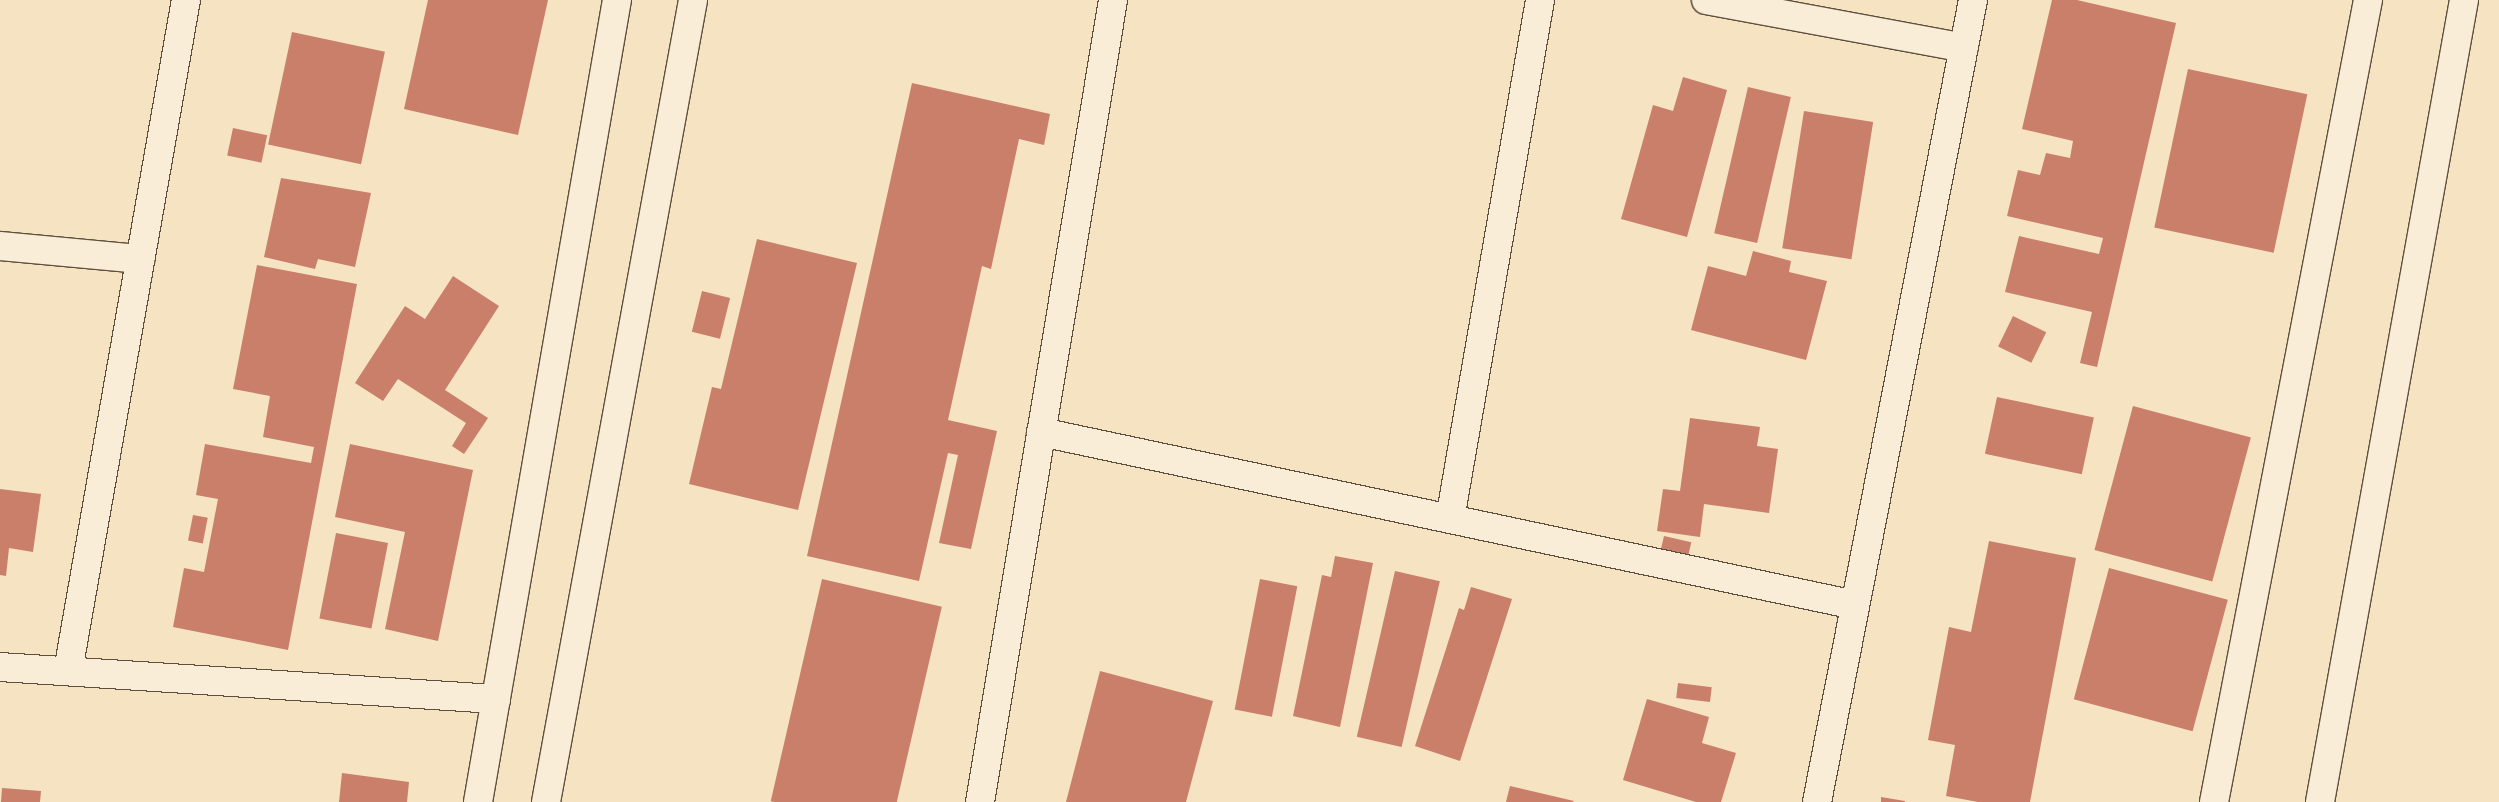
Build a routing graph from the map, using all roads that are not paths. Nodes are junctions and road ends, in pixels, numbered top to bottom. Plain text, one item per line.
1 (186, 0) edge
2 (617, 0) edge
3 (694, 0) edge
4 (1113, 0) edge
5 (1540, 0) edge
6 (1706, 0) edge
7 (1973, 0) edge
8 (2368, 0) edge
9 (2464, 0) edge
10 (1964, 48) junction
11 (0, 246) edge
12 (140, 259) junction
13 (1042, 432) junction
14 (1450, 519) junction
15 (1855, 605) junction
16 (0, 667) edge
17 (68, 671) junction
18 (496, 699) junction
19 (478, 802) edge
20 (546, 802) edge
21 (980, 802) edge
22 (1816, 802) edge
23 (2214, 802) edge
24 (2320, 802) edge

1 - 12 street
2 - 18 street
3 - 20 street
4 - 13 street
5 - 14 street
6 - 10 street
7 - 10 street
8 - 23 street
9 - 24 street
10 - 15 street
11 - 12 street
12 - 17 street
13 - 14 street
13 - 21 street
14 - 15 street
15 - 22 street
16 - 17 street
17 - 18 street
18 - 19 street

